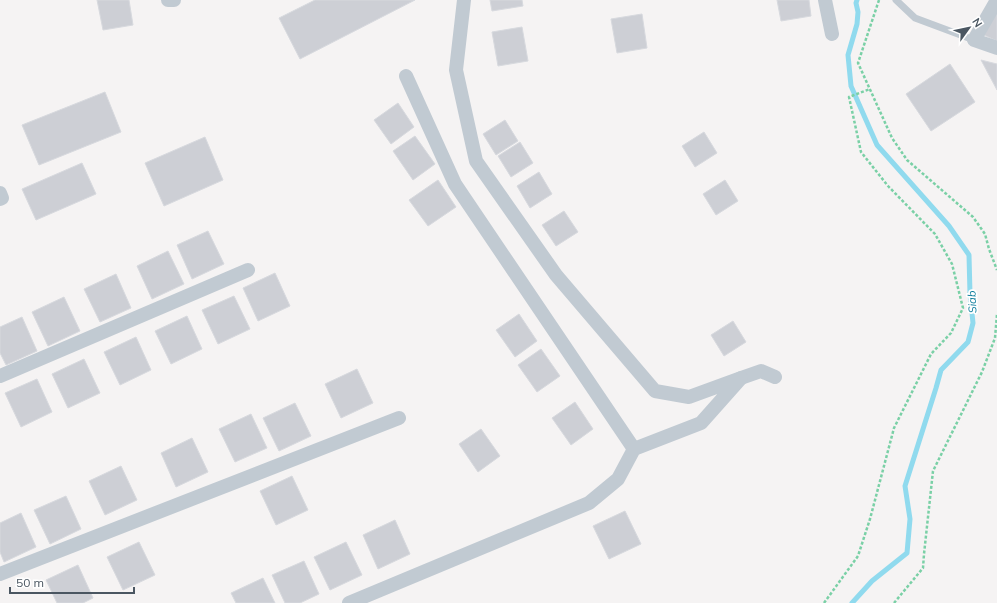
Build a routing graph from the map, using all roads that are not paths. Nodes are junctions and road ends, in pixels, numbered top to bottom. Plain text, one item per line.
1 (168, 0) edge
2 (174, 0) edge
3 (464, 0) edge
4 (825, 0) edge
5 (896, 0) edge
6 (996, 0) edge
7 (832, 34) dead end
8 (974, 40) junction
9 (997, 48) edge
10 (406, 76) dead end
11 (0, 193) edge
12 (0, 199) edge
13 (248, 270) dead end
14 (0, 376) edge
15 (741, 378) junction
16 (775, 378) dead end
17 (399, 418) dead end
18 (634, 449) junction
19 (0, 574) edge
20 (348, 603) edge

1 - 2 street
3 - 15 street
4 - 7 street
5 - 8 lane
6 - 8 street
8 - 9 street
10 - 18 street
11 - 12 street
13 - 14 street
15 - 16 street
15 - 18 street
17 - 19 street
18 - 20 street

